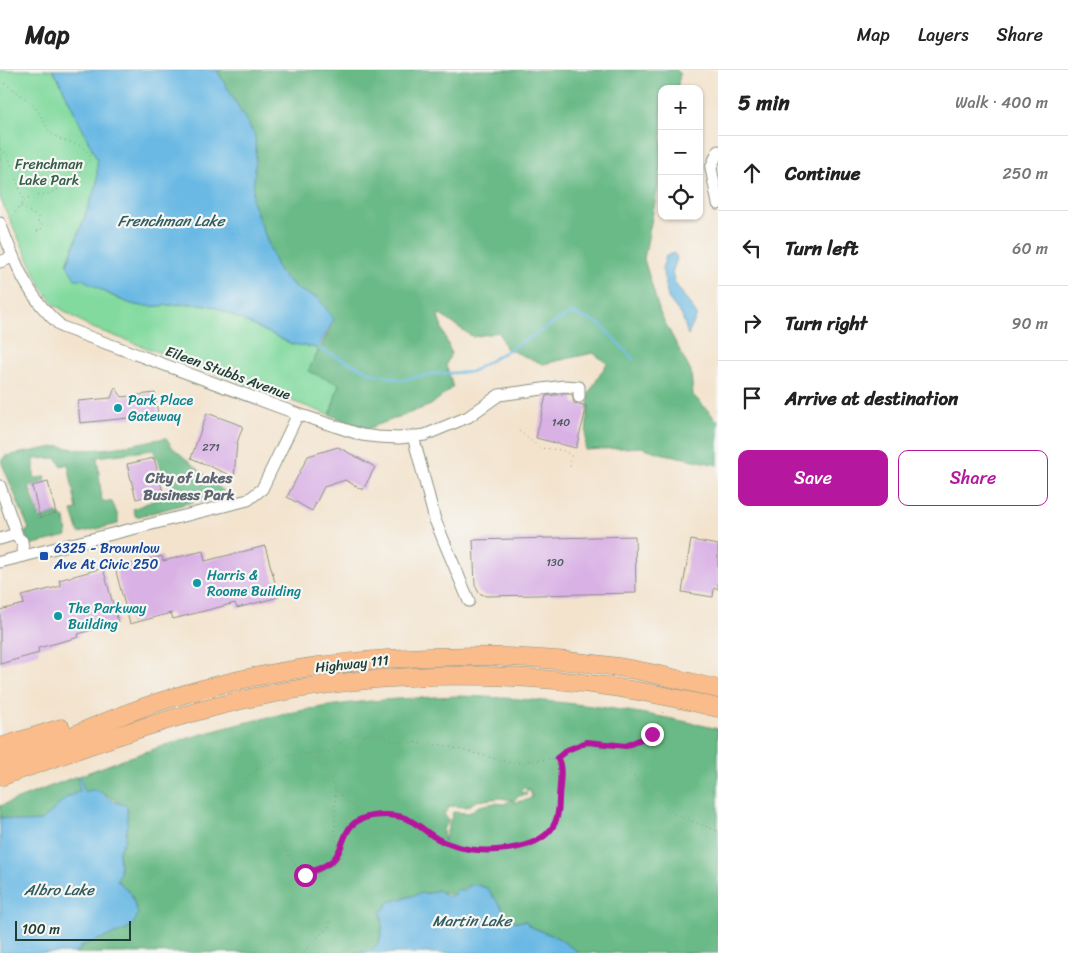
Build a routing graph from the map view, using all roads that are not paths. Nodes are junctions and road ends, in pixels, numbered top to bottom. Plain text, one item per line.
1 (718, 151) edge
2 (718, 204) edge
3 (0, 223) edge
4 (13, 256) junction
5 (0, 262) edge
6 (579, 397) dead end
7 (298, 414) junction
8 (413, 436) junction
9 (0, 486) edge
10 (17, 536) junction
11 (0, 539) edge
12 (23, 554) junction
13 (0, 562) edge
14 (469, 601) dead end
15 (676, 678) junction
16 (718, 682) edge
17 (718, 689) edge
18 (165, 700) junction
19 (718, 708) edge
20 (88, 746) junction
21 (0, 747) edge
22 (0, 765) edge
23 (0, 777) edge
24 (0, 788) edge

1 - 2 street
3 - 4 street, Eileen Stubbs Avenue
4 - 5 street
4 - 7 street, Eileen Stubbs Avenue
6 - 8 street, Eileen Stubbs Avenue
7 - 8 street, Eileen Stubbs Avenue
7 - 12 street
8 - 14 street
9 - 10 street
10 - 11 street
10 - 12 street
12 - 13 street
15 - 16 highway
15 - 17 highway, Highway 111
15 - 18 highway, Highway 111
18 - 21 highway
18 - 22 highway, Highway 111
19 - 20 highway, Highway 111
20 - 23 highway, Highway 111
20 - 24 highway

